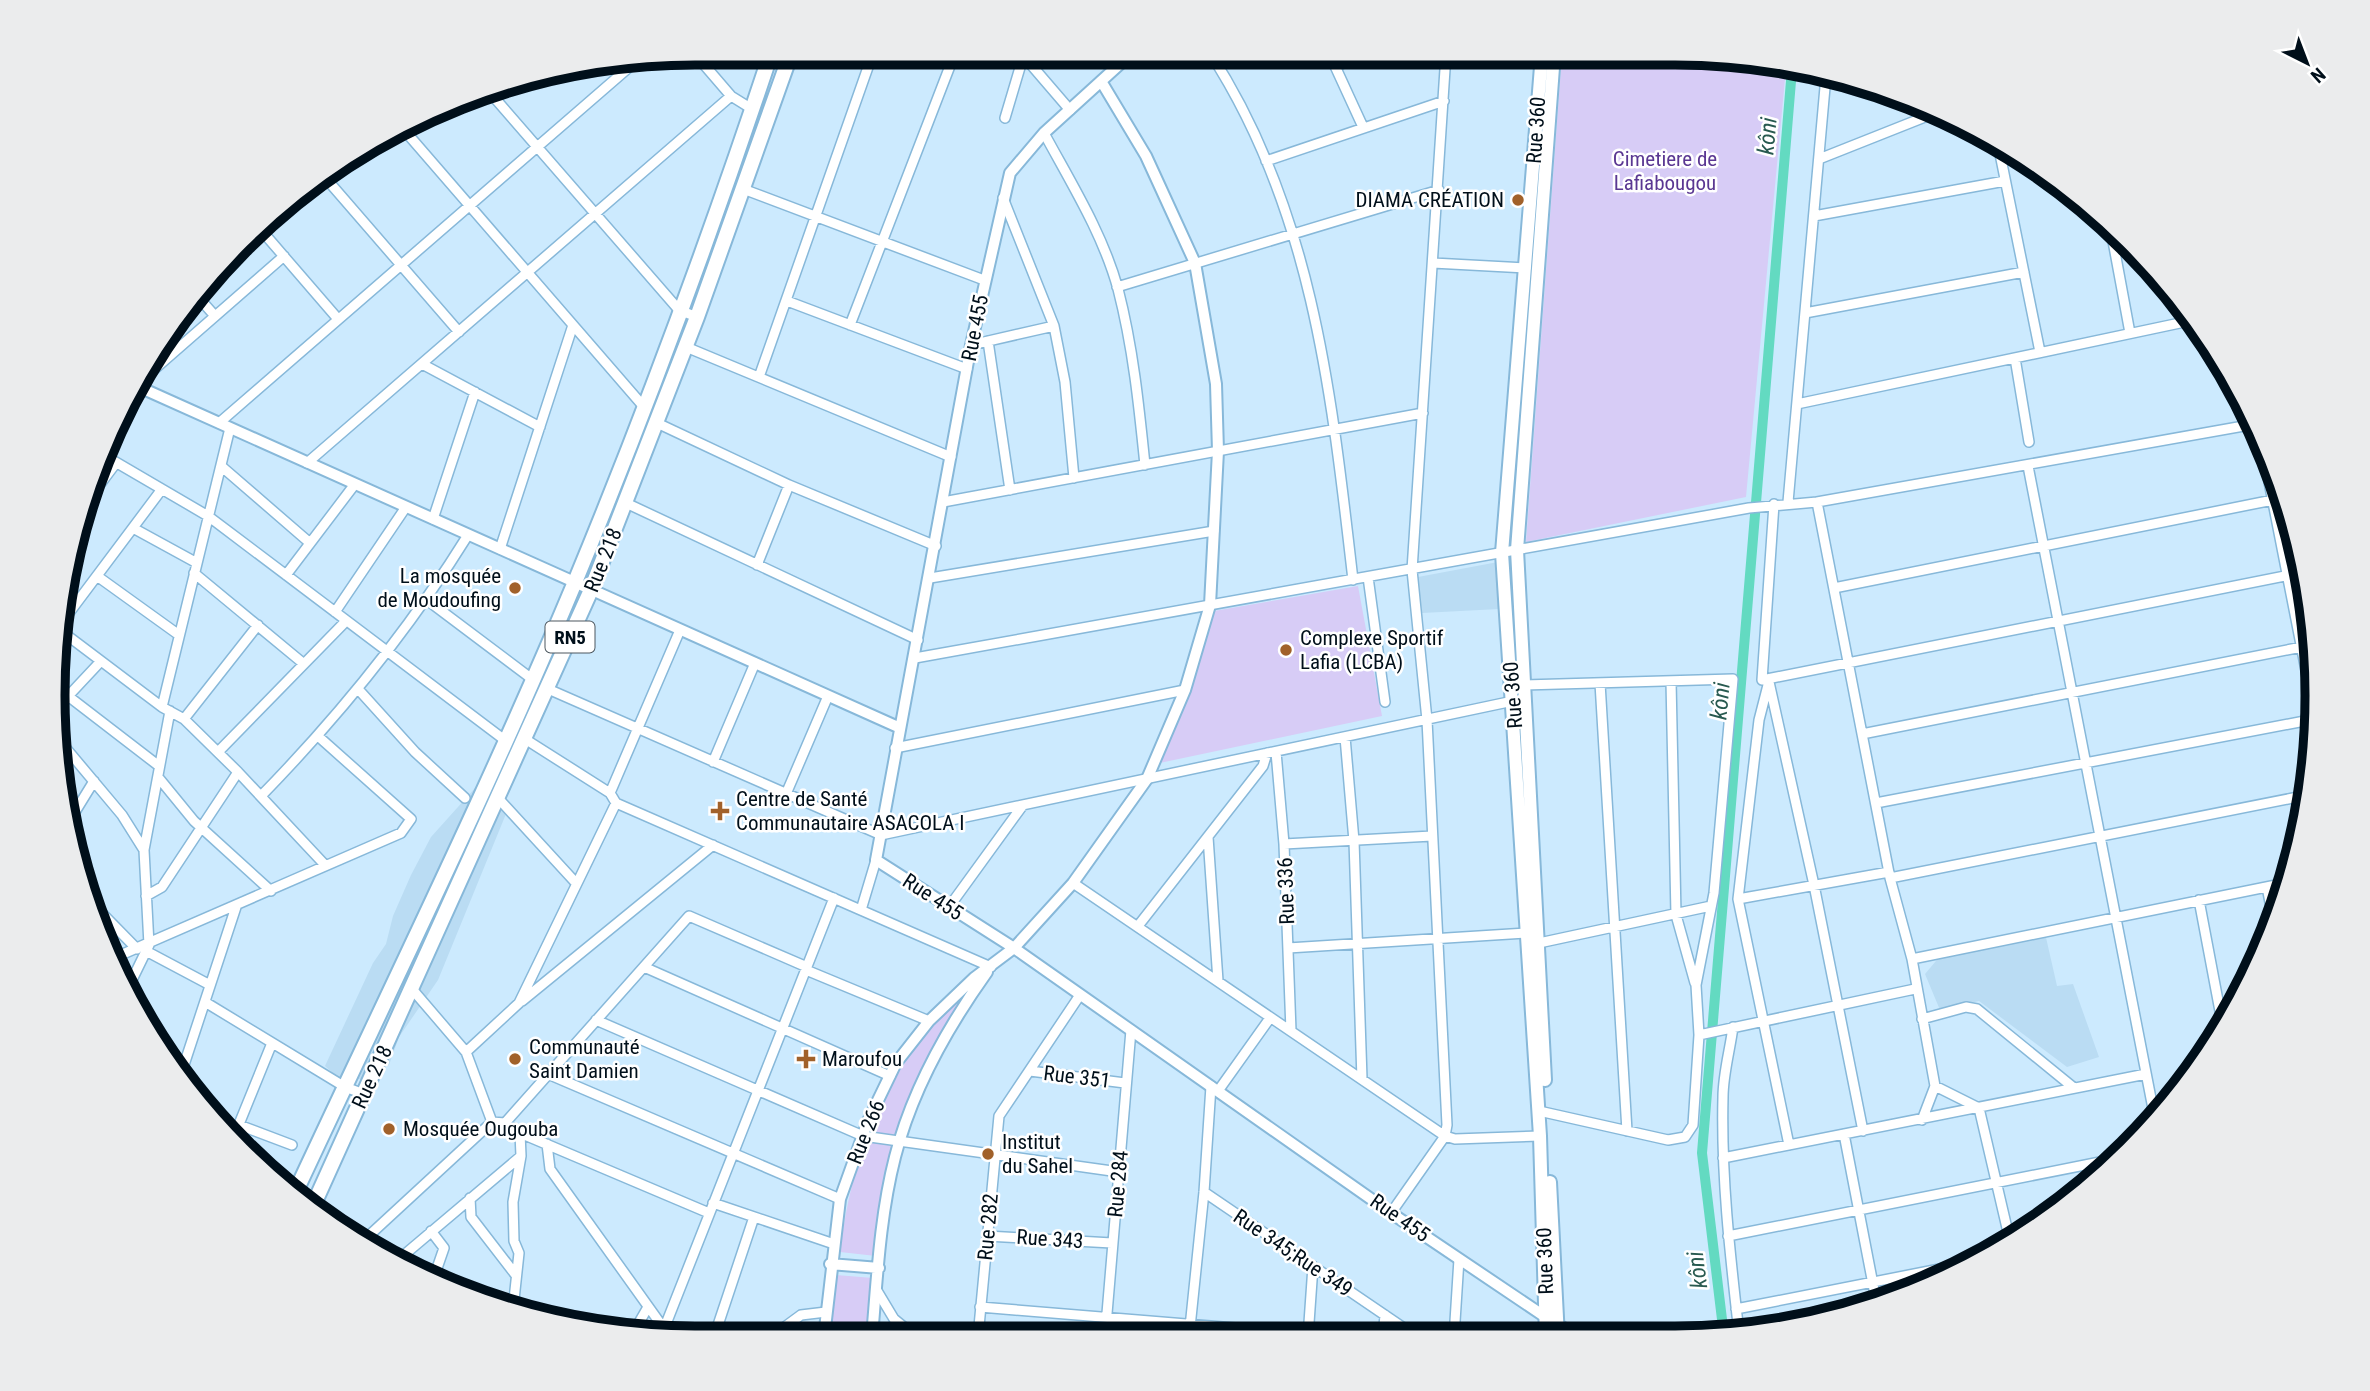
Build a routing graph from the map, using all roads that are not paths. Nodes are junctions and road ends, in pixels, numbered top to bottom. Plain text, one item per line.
1 (704, 65) edge
2 (767, 65) edge
3 (787, 65) edge
4 (869, 65) edge
5 (950, 65) edge
6 (1020, 65) edge
7 (1032, 65) edge
8 (1118, 65) edge
9 (1218, 65) edge
10 (1340, 65) edge
11 (1446, 65) edge
12 (1541, 65) edge
13 (1553, 65) edge
14 (1336, 67) joint
15 (628, 69) edge
16 (1101, 81) junction
17 (1825, 83) edge
18 (731, 96) junction
19 (494, 98) edge
20 (1444, 101) junction
21 (752, 109) junction
22 (1070, 110) junction
23 (1925, 117) edge
24 (1005, 118) dead end
25 (1363, 127) junction
26 (1044, 133) junction
27 (408, 135) edge
28 (537, 147) junction
29 (2000, 155) edge
30 (1819, 159) junction
31 (1266, 160) junction
32 (2005, 181) junction
33 (329, 182) edge
34 (743, 189) junction
35 (1439, 190) junction
36 (1003, 198) junction
37 (469, 205) junction
38 (595, 214) junction
39 (1814, 216) junction
40 (817, 217) junction
41 (1295, 233) junction
42 (265, 234) edge
43 (882, 242) junction
44 (2113, 242) edge
45 (284, 256) junction
46 (1195, 263) junction
47 (1433, 264) junction
48 (401, 265) junction
49 (1526, 268) junction
50 (2024, 272) junction
51 (527, 273) junction
52 (984, 281) junction
53 (1117, 287) junction
54 (787, 301) junction
55 (203, 302) edge
56 (679, 310) junction
57 (1805, 313) junction
58 (215, 316) junction
59 (697, 317) junction
60 (338, 319) junction
61 (2183, 322) edge
62 (573, 325) junction
63 (850, 325) junction
64 (1054, 326) junction
65 (459, 332) junction
66 (2130, 333) junction
67 (988, 341) junction
68 (971, 345) junction
69 (686, 347) junction
70 (2040, 352) junction
71 (2015, 358) junction
72 (160, 362) edge
73 (422, 364) junction
74 (967, 369) junction
75 (759, 377) junction
76 (144, 389) edge
77 (475, 393) junction
78 (1797, 404) junction
79 (644, 407) junction
80 (1423, 413) junction
81 (219, 423) junction
82 (657, 423) junction
83 (2244, 426) edge
84 (540, 427) junction
85 (230, 428) junction
86 (1335, 429) junction
87 (2029, 442) dead end
88 (1219, 451) junction
89 (951, 457) junction
90 (111, 460) edge
91 (116, 463) junction
92 (307, 463) junction
93 (1145, 465) junction
94 (220, 466) junction
95 (2028, 466) junction
96 (1074, 478) junction
97 (103, 481) edge
98 (355, 484) junction
99 (789, 485) junction
100 (162, 489) junction
101 (1010, 490) junction
102 (2271, 491) edge
103 (2273, 500) junction
104 (943, 502) junction
105 (1788, 502) junction
106 (1817, 502) junction
107 (626, 503) junction
108 (1774, 505) junction
109 (406, 507) junction
110 (208, 516) junction
111 (433, 519) junction
112 (133, 528) junction
113 (1214, 531) junction
114 (468, 535) junction
115 (310, 543) junction
116 (936, 545) junction
117 (2044, 546) junction
118 (500, 549) junction
119 (1517, 550) junction
120 (1502, 553) junction
121 (197, 563) junction
122 (757, 565) junction
123 (1412, 570) junction
124 (194, 573) junction
125 (2293, 574) edge
126 (286, 575) junction
127 (2288, 575) junction
128 (97, 576) junction
129 (930, 578) junction
130 (1368, 578) junction
131 (1353, 580) junction
132 (574, 582) junction
133 (1834, 588) junction
134 (591, 590) junction
135 (427, 600) junction
136 (1210, 604) junction
137 (70, 611) edge
138 (335, 612) junction
139 (346, 621) junction
140 (2059, 622) junction
141 (258, 625) junction
142 (680, 630) junction
143 (179, 635) junction
144 (68, 636) edge
145 (918, 640) junction
146 (2302, 647) junction
147 (387, 652) junction
148 (915, 659) junction
149 (2304, 659) edge
150 (101, 661) junction
151 (755, 663) junction
152 (304, 664) junction
153 (1849, 665) junction
154 (533, 679) junction
155 (1671, 681) junction
156 (1769, 681) junction
157 (1600, 683) junction
158 (1519, 685) junction
159 (358, 689) junction
160 (548, 689) junction
161 (1185, 690) junction
162 (2072, 692) junction
163 (68, 696) junction
164 (828, 696) junction
165 (65, 699) edge
166 (1513, 701) junction
167 (1385, 702) dead end
168 (166, 709) junction
169 (184, 719) junction
170 (1427, 720) junction
171 (2304, 720) edge
172 (898, 727) junction
173 (638, 729) junction
174 (1862, 734) junction
175 (319, 737) junction
176 (1345, 737) junction
177 (525, 739) junction
178 (506, 741) junction
179 (895, 748) junction
180 (67, 749) edge
181 (218, 752) junction
182 (1271, 753) junction
183 (713, 762) junction
184 (2086, 764) junction
185 (159, 766) junction
186 (239, 772) junction
187 (158, 777) junction
188 (1147, 779) junction
189 (94, 781) junction
190 (610, 793) junction
191 (786, 794) junction
192 (261, 796) junction
193 (2297, 797) edge
194 (465, 798) dead end
195 (498, 798) junction
196 (616, 803) junction
197 (1876, 803) junction
198 (1023, 805) junction
199 (76, 811) edge
200 (201, 827) junction
201 (881, 835) junction
202 (1432, 836) junction
203 (1208, 837) junction
204 (2100, 837) junction
205 (1354, 841) junction
206 (1284, 844) junction
207 (713, 845) junction
208 (144, 850) junction
209 (876, 860) junction
210 (325, 865) junction
211 (1890, 875) junction
212 (576, 883) junction
213 (1073, 883) junction
214 (1814, 885) junction
215 (2276, 885) edge
216 (2267, 887) junction
217 (271, 891) junction
218 (146, 896) junction
219 (834, 898) junction
220 (1738, 899) junction
221 (2199, 900) junction
222 (2270, 903) edge
223 (1711, 906) junction
224 (236, 907) junction
225 (948, 907) junction
226 (860, 910) junction
227 (104, 913) edge
228 (1676, 915) junction
229 (2116, 917) junction
230 (1138, 926) junction
231 (1615, 927) junction
232 (1527, 933) junction
233 (1435, 939) junction
234 (1539, 943) junction
235 (1357, 944) junction
236 (144, 948) junction
237 (1014, 948) junction
238 (1288, 948) junction
239 (121, 955) edge
240 (1912, 958) junction
241 (644, 967) junction
242 (991, 967) junction
243 (807, 968) junction
244 (132, 978) edge
245 (1217, 981) junction
246 (210, 985) junction
247 (1696, 985) junction
248 (412, 989) junction
249 (1915, 989) junction
250 (1080, 995) junction
251 (205, 1002) junction
252 (519, 1003) junction
253 (1838, 1005) junction
254 (2220, 1012) edge
255 (1270, 1018) junction
256 (1922, 1019) junction
257 (596, 1020) junction
258 (929, 1021) junction
259 (1763, 1021) junction
260 (1733, 1027) junction
261 (783, 1028) junction
262 (1130, 1030) junction
263 (1291, 1031) junction
264 (1706, 1033) junction
265 (272, 1043) junction
266 (466, 1052) junction
267 (184, 1064) edge
268 (1030, 1071) junction
269 (548, 1074) junction
270 (2146, 1074) junction
271 (890, 1076) junction
272 (1362, 1079) junction
273 (1125, 1083) junction
274 (1935, 1086) junction
275 (345, 1087) junction
276 (1214, 1088) junction
277 (2074, 1088) junction
278 (758, 1091) junction
279 (364, 1094) junction
280 (2153, 1107) edge
281 (1979, 1108) junction
282 (1542, 1112) junction
283 (1922, 1120) junction
284 (492, 1122) junction
285 (505, 1123) junction
286 (237, 1129) edge
287 (1627, 1131) junction
288 (1863, 1131) junction
289 (520, 1133) junction
290 (1844, 1134) junction
291 (863, 1136) junction
292 (1445, 1136) junction
293 (1540, 1136) junction
294 (547, 1144) junction
295 (899, 1144) junction
296 (292, 1145) dead end
297 (1789, 1145) junction
298 (733, 1154) junction
299 (521, 1156) junction
300 (995, 1156) junction
301 (1723, 1158) junction
302 (2099, 1162) edge
303 (1119, 1172) junction
304 (1999, 1182) junction
305 (299, 1185) edge
306 (1204, 1192) junction
307 (470, 1198) junction
308 (316, 1199) edge
309 (840, 1199) junction
310 (713, 1203) junction
311 (1858, 1210) junction
312 (709, 1213) junction
313 (1391, 1213) junction
314 (754, 1217) junction
315 (431, 1231) junction
316 (2008, 1231) edge
317 (369, 1235) edge
318 (987, 1236) junction
319 (1728, 1236) junction
320 (1112, 1243) junction
321 (834, 1244) junction
322 (404, 1254) edge
323 (1459, 1259) junction
324 (830, 1264) junction
325 (1313, 1266) junction
326 (879, 1268) junction
327 (436, 1270) edge
328 (1933, 1270) edge
329 (515, 1273) junction
330 (1872, 1282) junction
331 (876, 1289) junction
332 (1875, 1294) edge
333 (513, 1299) edge
334 (648, 1307) junction
335 (981, 1307) junction
336 (1736, 1310) junction
337 (826, 1312) junction
338 (1385, 1315) junction
339 (1107, 1317) junction
340 (1547, 1318) junction
341 (638, 1323) edge
342 (1738, 1323) edge
343 (1190, 1324) junction
344 (661, 1325) edge
345 (670, 1325) edge
346 (718, 1326) edge
347 (786, 1326) edge
348 (825, 1326) edge
349 (873, 1326) edge
350 (903, 1326) edge
351 (979, 1326) edge
352 (1106, 1326) edge
353 (1205, 1326) edge
354 (1309, 1326) edge
355 (1384, 1326) edge
356 (1402, 1326) edge
357 (1455, 1326) edge
358 (1547, 1326) edge
359 (1554, 1326) edge
360 (1558, 1326) edge

1 - 18 street
2 - 21 highway, Rue 218 / RN5
3 - 34 highway, Rue 218 / RN5
4 - 40 street
5 - 43 street
6 - 24 street
7 - 22 street
8 - 16 street
9 - 31 street
10 - 14 street
11 - 20 street
12 - 49 main road, Rue 360
13 - 119 main road, Rue 360
14 - 25 street
15 - 28 street
16 - 22 street
16 - 46 street, Rue 266
17 - 30 street
18 - 21 street
18 - 38 street
19 - 28 street
20 - 25 street
20 - 35 street
21 - 56 highway, Rue 218 / RN5
22 - 26 street
23 - 30 street
25 - 31 street
26 - 36 street, Rue 455
26 - 53 street
27 - 37 street
28 - 37 street
28 - 38 street
29 - 32 street
30 - 39 street
31 - 41 street
32 - 39 street
32 - 50 street
33 - 48 street
34 - 40 street
34 - 59 highway, Rue 218 / RN5
35 - 41 street
35 - 47 street
36 - 52 street, Rue 455
36 - 64 street
37 - 48 street
37 - 51 street
38 - 51 street
38 - 56 street
39 - 57 street
40 - 43 street
40 - 54 street
41 - 46 street
41 - 86 street
42 - 45 street
43 - 52 street
43 - 63 street
44 - 66 street
45 - 58 street
45 - 60 street
46 - 53 street
46 - 88 street, Rue 266
47 - 49 street
47 - 80 street
48 - 60 street
48 - 65 street
49 - 120 main road, Rue 360
50 - 57 street
50 - 70 street
51 - 62 street
51 - 65 street
52 - 68 street, Rue 455
53 - 93 street
54 - 63 street
54 - 75 street
55 - 58 street
56 - 59 street
56 - 79 highway, Rue 218 / RN5
57 - 78 street
58 - 72 street
59 - 69 highway, Rue 218 / RN5
60 - 81 street
61 - 66 street
62 - 79 street
62 - 84 street
63 - 74 street
64 - 67 street
64 - 96 street
65 - 73 street
66 - 70 street
67 - 68 street
67 - 101 street
68 - 74 street, Rue 455
69 - 75 street
69 - 82 highway, Rue 218 / RN5
70 - 71 street
71 - 78 street
71 - 87 street
73 - 77 street
73 - 92 street
74 - 89 street, Rue 455
75 - 89 street
76 - 81 street
77 - 84 street
77 - 111 street
78 - 105 street
79 - 132 highway, Rue 218 / RN5
80 - 86 street
80 - 123 street
81 - 85 street
82 - 99 street
82 - 107 highway, Rue 218 / RN5
83 - 95 street
84 - 118 street
85 - 92 street
85 - 94 street
86 - 88 street
86 - 131 street
88 - 93 street
88 - 113 street, Rue 266
89 - 104 street, Rue 455
90 - 91 street
91 - 97 street
91 - 100 street
92 - 98 street
93 - 96 street
94 - 110 street
94 - 115 street
95 - 106 street
95 - 117 street
96 - 101 street
98 - 109 street
98 - 115 street
99 - 116 street
99 - 122 street
100 - 110 street
100 - 112 street
101 - 104 street
102 - 103 street
103 - 117 street
103 - 127 street
104 - 116 street, Rue 455
105 - 106 street
105 - 108 street
106 - 133 street
107 - 122 street
107 - 134 highway, Rue 218 / RN5
108 - 119 street
108 - 156 street
109 - 111 street
109 - 138 street
110 - 121 street
110 - 126 street
111 - 114 street
112 - 121 street
112 - 128 street
113 - 129 street
113 - 136 street, Rue 266
114 - 118 street
114 - 135 street
115 - 126 street
116 - 129 street, Rue 455
117 - 133 street
117 - 140 street
118 - 132 street
119 - 120 street
119 - 158 main road, Rue 360
120 - 123 street
120 - 158 main road, Rue 360
121 - 124 street
122 - 145 street
123 - 130 street
123 - 170 street
124 - 141 street
124 - 143 street
125 - 127 street
126 - 138 street
127 - 140 street
127 - 146 street
128 - 137 street
128 - 143 street
129 - 145 street, Rue 455
130 - 131 street
130 - 167 street
131 - 136 street
132 - 134 street
132 - 154 highway, Rue 218 / RN5
133 - 153 street
134 - 142 street
134 - 160 highway, Rue 218 / RN5
135 - 147 street
135 - 154 street
136 - 148 street
136 - 161 street, Rue 266
138 - 139 street
139 - 147 street
139 - 152 street
140 - 153 street
140 - 162 street
141 - 152 street
141 - 169 street
142 - 151 street
142 - 173 street
143 - 168 street
144 - 150 street
145 - 148 street, Rue 455
146 - 149 street
146 - 162 street
147 - 159 street
147 - 178 street
148 - 172 street, Rue 455
150 - 163 street
150 - 168 street
151 - 164 street
151 - 183 street
152 - 181 street
153 - 156 street
153 - 174 street
154 - 178 highway, Rue 218 / RN5
155 - 157 street
155 - 223 street
155 - 228 street
156 - 214 street
156 - 220 street
157 - 158 street
157 - 231 street
158 - 166 main road, Rue 360
158 - 234 main road, Rue 360
159 - 175 street
159 - 194 street
160 - 173 street
160 - 177 highway, Rue 218 / RN5
161 - 179 street
161 - 188 street, Rue 266
162 - 174 street
162 - 184 street
163 - 165 street
163 - 185 street
164 - 172 street
164 - 191 street
166 - 170 street
166 - 232 main road, Rue 360
168 - 169 street
168 - 185 street
169 - 181 street
170 - 176 street
170 - 202 street
171 - 184 street
172 - 179 street, Rue 455
173 - 183 street
173 - 190 street
174 - 197 street
175 - 192 street
175 - 210 street
176 - 182 street
176 - 205 street
177 - 190 street
177 - 195 highway, Rue 218 / RN5
178 - 275 highway, Rue 218 / RN5
179 - 201 street, Rue 455
180 - 189 street
181 - 186 street
182 - 188 street
182 - 203 street
182 - 206 street, Rue 336
183 - 191 street
184 - 197 street
184 - 204 street
185 - 187 street
186 - 192 street
186 - 200 street
187 - 200 street
187 - 208 street
188 - 198 street
188 - 213 street, Rue 266
189 - 199 street
189 - 208 street
190 - 196 street
191 - 201 street
192 - 210 street
193 - 204 street
195 - 212 street
195 - 248 highway, Rue 218 / RN5
196 - 207 street
196 - 212 street
197 - 211 street
198 - 201 street
198 - 225 street
200 - 217 street
200 - 218 street
201 - 209 street, Rue 455
202 - 205 street
202 - 233 street
203 - 230 street
203 - 245 street
204 - 211 street
204 - 229 street
205 - 206 street
205 - 235 street
206 - 238 street, Rue 336
207 - 219 street
207 - 252 street
208 - 218 street
209 - 225 street, Rue 455
209 - 226 street
210 - 217 street
211 - 214 street
211 - 240 street
212 - 252 street
213 - 230 street
213 - 237 street, Rue 266
214 - 220 street
214 - 253 street
215 - 216 street
216 - 221 street
216 - 222 street
217 - 224 street
218 - 236 street
219 - 226 street
219 - 243 street
220 - 259 street
221 - 229 street
221 - 254 street
223 - 228 street
223 - 247 street
224 - 236 street
224 - 246 street
225 - 237 street, Rue 455
226 - 242 street
227 - 236 street
228 - 231 street
228 - 247 street
229 - 240 street
229 - 270 street
230 - 245 street
231 - 234 street
231 - 287 street
232 - 233 street
232 - 282 main road, Rue 360
233 - 235 street
233 - 292 street
234 - 282 main road, Rue 360
235 - 238 street
235 - 272 street
236 - 239 street
236 - 244 street
236 - 246 street
237 - 242 street, Rue 266
237 - 250 street, Rue 455
238 - 263 street, Rue 336
240 - 249 street
241 - 243 street
241 - 257 street
241 - 261 street
242 - 258 street, Rue 266
242 - 295 street, Rue 266
243 - 258 street
243 - 261 street
245 - 255 street
246 - 251 street
247 - 264 street
248 - 266 street
248 - 279 highway, Rue 218 / RN5
249 - 253 street
249 - 256 street
250 - 262 street, Rue 455
250 - 268 street
251 - 265 street
251 - 267 street
252 - 266 street
253 - 259 street
253 - 288 street
255 - 263 street
255 - 276 street
256 - 274 street
256 - 277 street
257 - 269 street
257 - 278 street
258 - 271 street, Rue 266
259 - 260 street
259 - 297 street
260 - 264 street
260 - 301 street
261 - 271 street
261 - 278 street
262 - 273 street, Rue 284
262 - 276 street, Rue 455
263 - 272 street
264 - 287 street
265 - 275 street
265 - 286 street
266 - 284 street
268 - 273 street, Rue 351
268 - 300 street, Rue 282
269 - 285 street
269 - 298 street
270 - 277 street
270 - 280 street
271 - 291 street, Rue 266
272 - 292 street
273 - 303 street, Rue 284
274 - 281 street
274 - 283 street
275 - 279 street
275 - 305 highway, Rue 218 / RN5
276 - 306 street
276 - 313 street, Rue 455
277 - 281 street
278 - 291 street
278 - 298 street
279 - 308 highway, Rue 218 / RN5
281 - 283 street
281 - 304 street
282 - 287 street
282 - 293 main road, Rue 360
282 - 360 main road, Rue 360
283 - 288 street
284 - 285 street
284 - 317 street
285 - 289 street
286 - 296 street
288 - 290 street
289 - 294 street
289 - 299 street
290 - 297 street
290 - 311 street
291 - 295 street
291 - 309 street, Rue 266
292 - 293 street
292 - 313 street
293 - 340 main road, Rue 360
294 - 312 street
294 - 334 street
295 - 300 street
295 - 326 street, Rue 266
297 - 301 street
298 - 309 street
298 - 310 street
299 - 307 street
299 - 329 street
300 - 303 street
300 - 318 street, Rue 282
301 - 319 street
302 - 304 street
303 - 320 street, Rue 284
304 - 311 street
304 - 316 street
306 - 325 street, Rue 345;Rue 349
306 - 343 street
307 - 315 street
307 - 329 street
309 - 321 street, Rue 266
310 - 312 street
310 - 314 street
311 - 319 street
311 - 330 street
312 - 345 street
313 - 323 street, Rue 455
314 - 321 street
314 - 346 street
315 - 322 street
315 - 327 street
318 - 320 street, Rue 343
318 - 335 street, Rue 282
319 - 336 street
320 - 339 street, Rue 284
321 - 324 street, Rue 266
323 - 340 street, Rue 455
323 - 357 street
324 - 326 street
324 - 337 street, Rue 266
325 - 338 street, Rue 345;Rue 349
325 - 354 street
326 - 331 street, Rue 266
328 - 330 street
329 - 333 street
330 - 332 street
330 - 336 street
331 - 349 street, Rue 266
331 - 350 street
334 - 341 street
334 - 344 street
335 - 339 street
335 - 351 street, Rue 282
336 - 342 street
337 - 347 street
337 - 348 street, Rue 266
338 - 355 street
338 - 356 street, Rue 345;Rue 349
339 - 343 street
339 - 352 street, Rue 284
340 - 358 main road, Rue 360
340 - 359 main road, Rue 455
343 - 353 street

